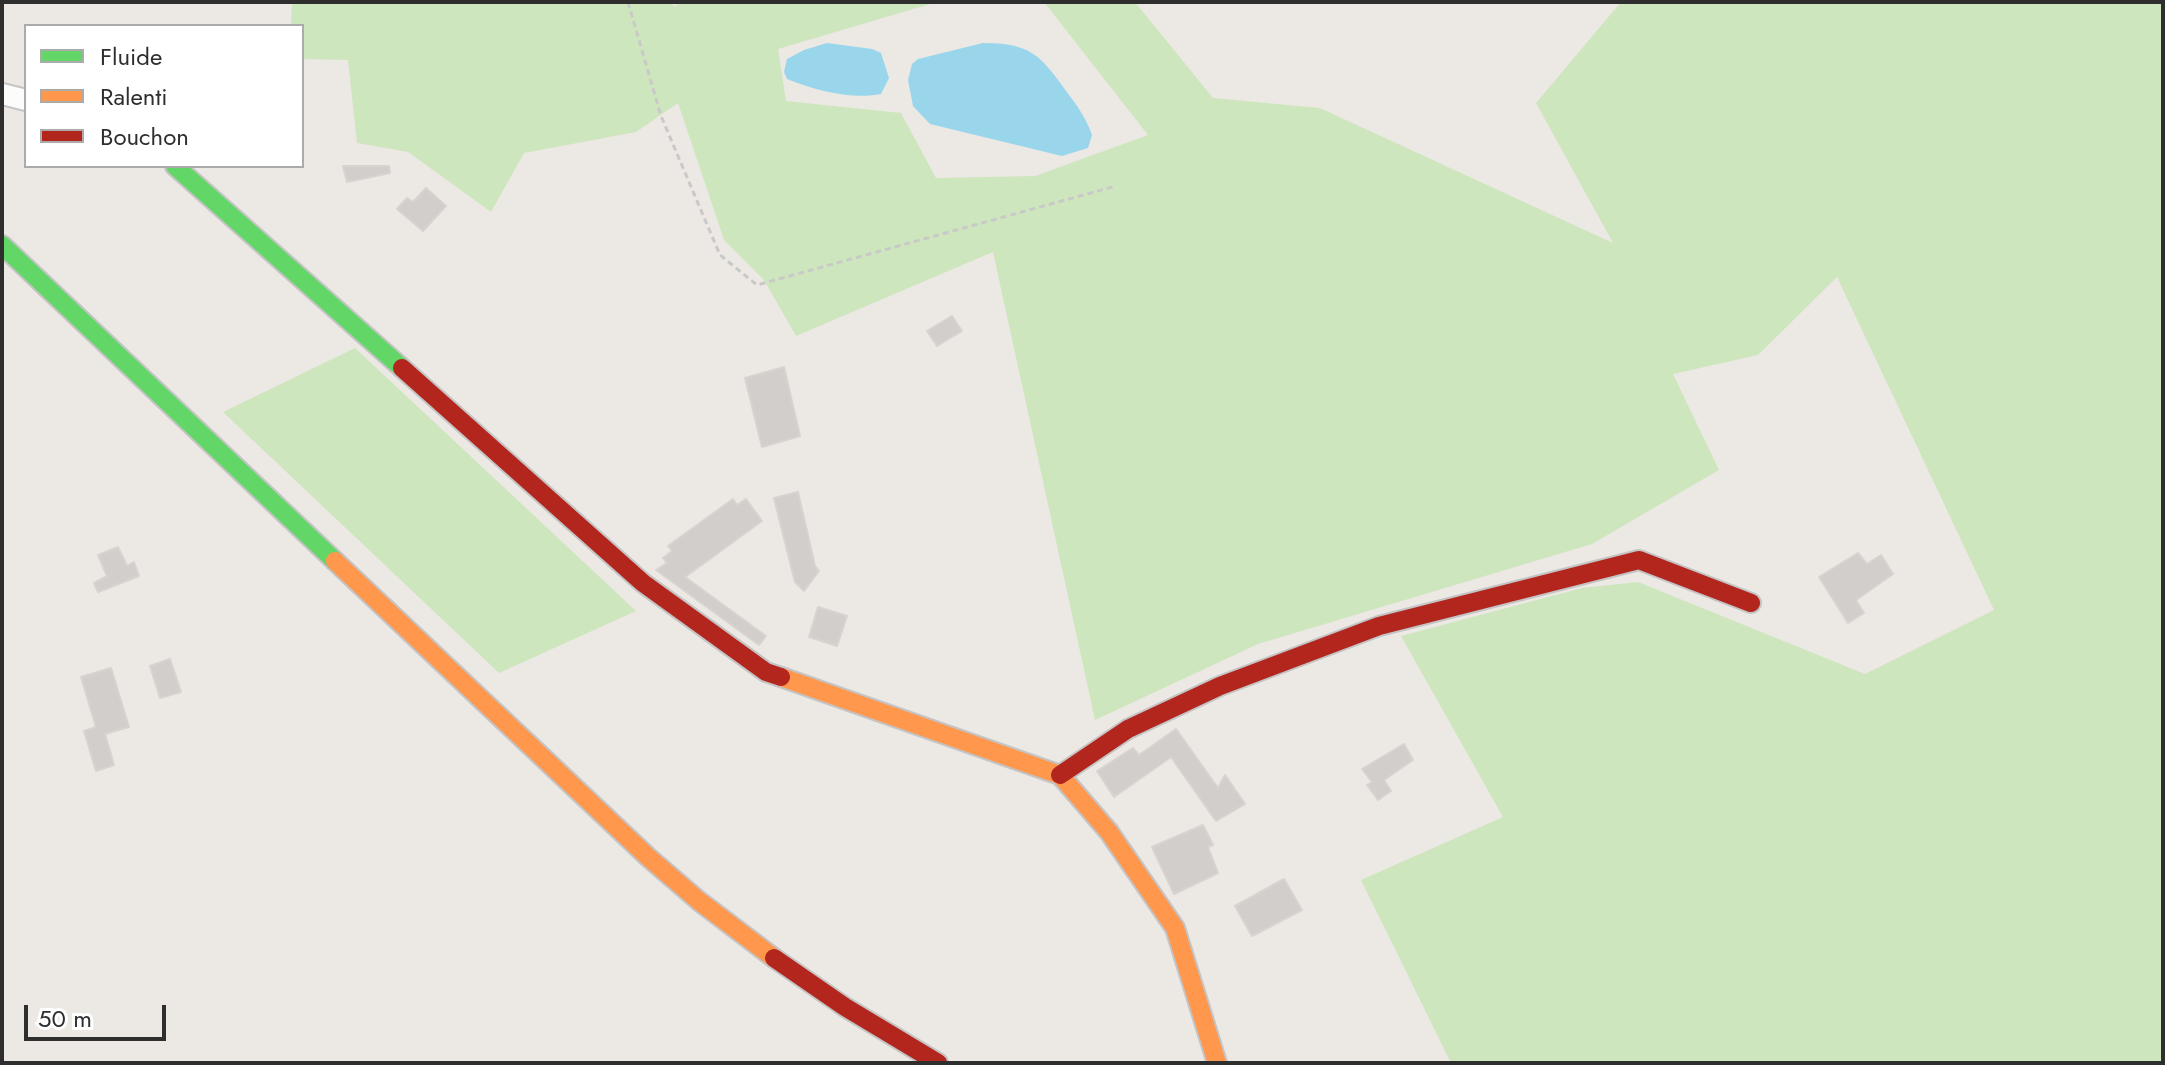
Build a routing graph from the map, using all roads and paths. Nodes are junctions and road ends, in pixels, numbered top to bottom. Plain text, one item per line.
1 (628, 2) edge
2 (2, 94) edge
3 (24, 100) edge
4 (177, 168) edge
5 (1116, 186) dead end
6 (2, 245) edge
7 (1751, 603) dead end
8 (1060, 775) junction
9 (938, 1063) edge
10 (1217, 1063) edge

1 - 5 path
2 - 3 street
4 - 8 street
6 - 9 street
7 - 8 street
8 - 10 street

